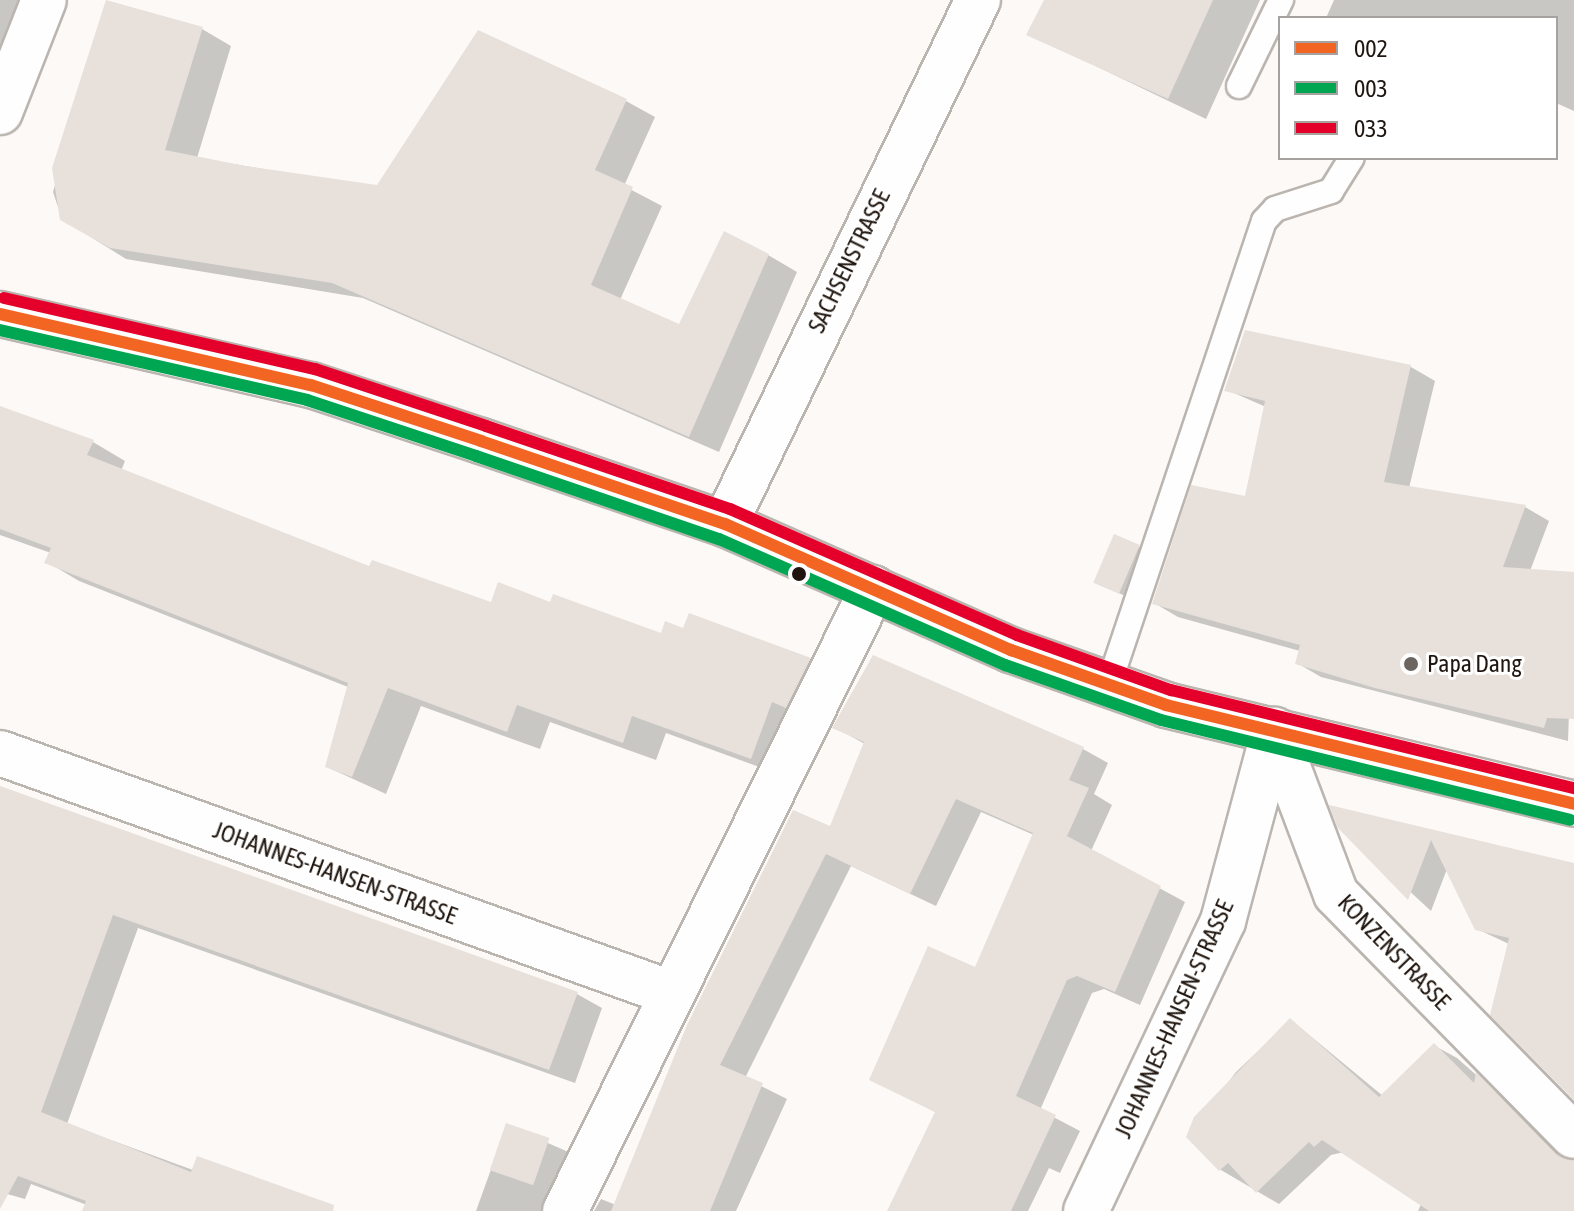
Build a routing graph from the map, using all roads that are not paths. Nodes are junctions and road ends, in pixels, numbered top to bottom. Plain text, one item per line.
1 (44, 0) edge
2 (978, 0) edge
3 (1281, 0) edge
4 (1239, 86) dead end
5 (0, 112) edge
6 (1351, 160) edge
7 (0, 314) edge
8 (725, 524) junction
9 (873, 588) junction
10 (1109, 684) junction
11 (1274, 730) junction
12 (0, 753) edge
13 (1574, 804) edge
14 (671, 993) junction
15 (1574, 1136) edge
16 (565, 1211) edge
17 (1086, 1211) edge

1 - 5 street
2 - 8 street, SACHSENSTRASSE
3 - 4 lane
6 - 10 lane
7 - 8 street
8 - 9 street
9 - 10 street
9 - 14 street
10 - 11 street
11 - 13 street
11 - 15 street, KONZENSTRASSE
11 - 17 street, JOHANNES-HANSEN-STRASSE
12 - 14 street, JOHANNES-HANSEN-STRASSE
14 - 16 street

